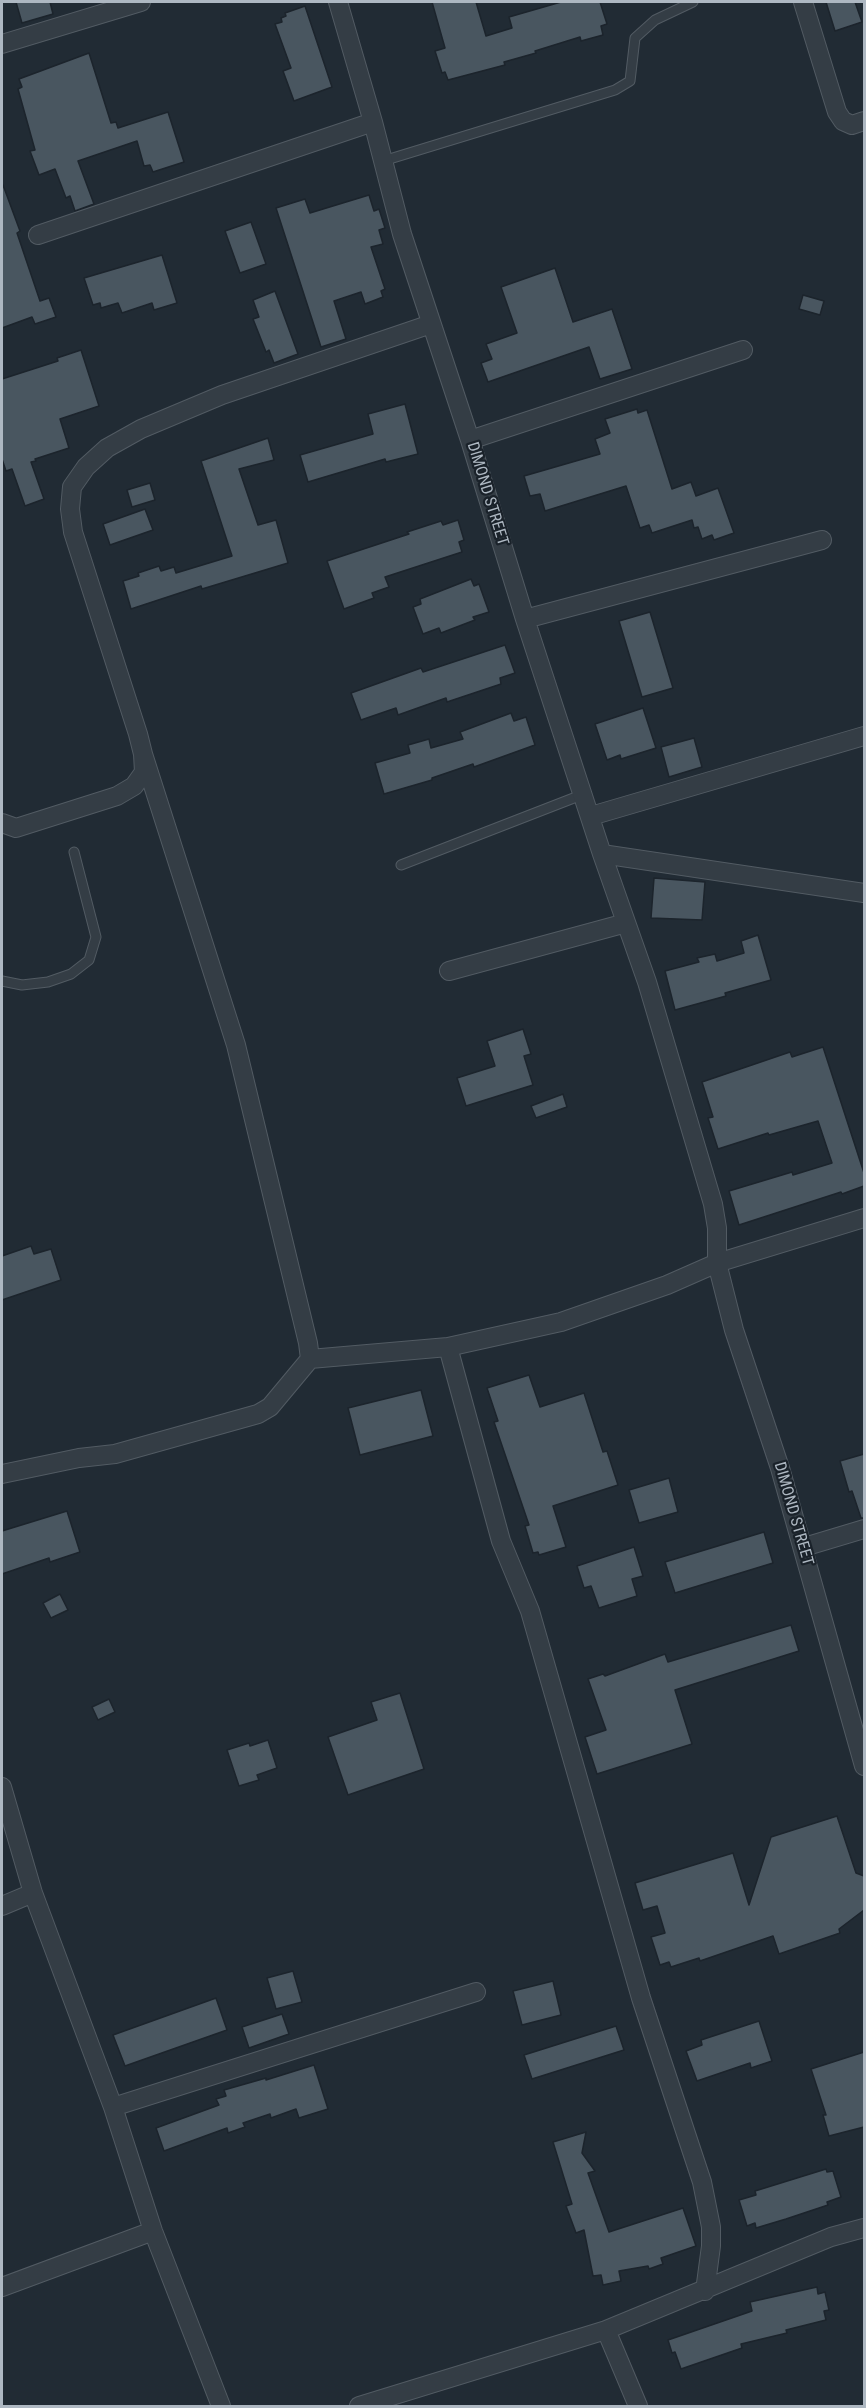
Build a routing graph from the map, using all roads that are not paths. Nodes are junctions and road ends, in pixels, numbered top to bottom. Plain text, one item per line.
1 (141, 2) edge
2 (338, 2) edge
3 (693, 2) edge
4 (803, 2) edge
5 (2, 45) edge
6 (864, 121) edge
7 (373, 122) junction
8 (383, 161) junction
9 (38, 235) dead end
10 (431, 324) junction
11 (743, 350) dead end
12 (470, 440) junction
13 (822, 540) dead end
14 (525, 618) junction
15 (864, 736) edge
16 (143, 754) junction
17 (584, 794) junction
18 (591, 816) junction
19 (2, 823) edge
20 (74, 852) dead end
21 (602, 854) junction
22 (401, 865) dead end
23 (864, 893) edge
24 (626, 923) junction
25 (449, 971) dead end
26 (2, 981) edge
27 (864, 1218) edge
28 (717, 1263) junction
29 (448, 1347) junction
30 (310, 1359) junction
31 (2, 1474) edge
32 (864, 1529) edge
33 (804, 1547) junction
34 (864, 1766) edge
35 (2, 1787) edge
36 (33, 1893) junction
37 (2, 1906) edge
38 (476, 1992) dead end
39 (113, 2107) junction
40 (864, 2228) edge
41 (153, 2230) junction
42 (2, 2287) edge
43 (705, 2291) junction
44 (606, 2330) junction
45 (221, 2406) edge
46 (359, 2406) edge
47 (638, 2406) edge

1 - 5 street
2 - 7 street, DIMOND STREET
3 - 8 lane
4 - 6 street
7 - 8 street, DIMOND STREET
7 - 9 street
8 - 10 street, DIMOND STREET
10 - 12 street, DIMOND STREET
10 - 16 street
11 - 12 street
12 - 14 street, DIMOND STREET
13 - 14 street
14 - 17 street, DIMOND STREET
15 - 18 street
16 - 19 street
16 - 30 street
17 - 18 street, DIMOND STREET
17 - 22 lane
18 - 21 street, DIMOND STREET
20 - 26 lane
21 - 23 street
21 - 24 street, DIMOND STREET
24 - 25 street
24 - 28 street, DIMOND STREET
27 - 28 street
28 - 29 street
28 - 33 street, DIMOND STREET
29 - 30 street
29 - 43 street
30 - 31 street
32 - 33 street
33 - 34 street, DIMOND STREET
35 - 36 street
36 - 37 street
36 - 39 street
38 - 39 street
39 - 41 street
40 - 43 street
41 - 42 street
41 - 45 street
43 - 44 street
44 - 46 street
44 - 47 street

